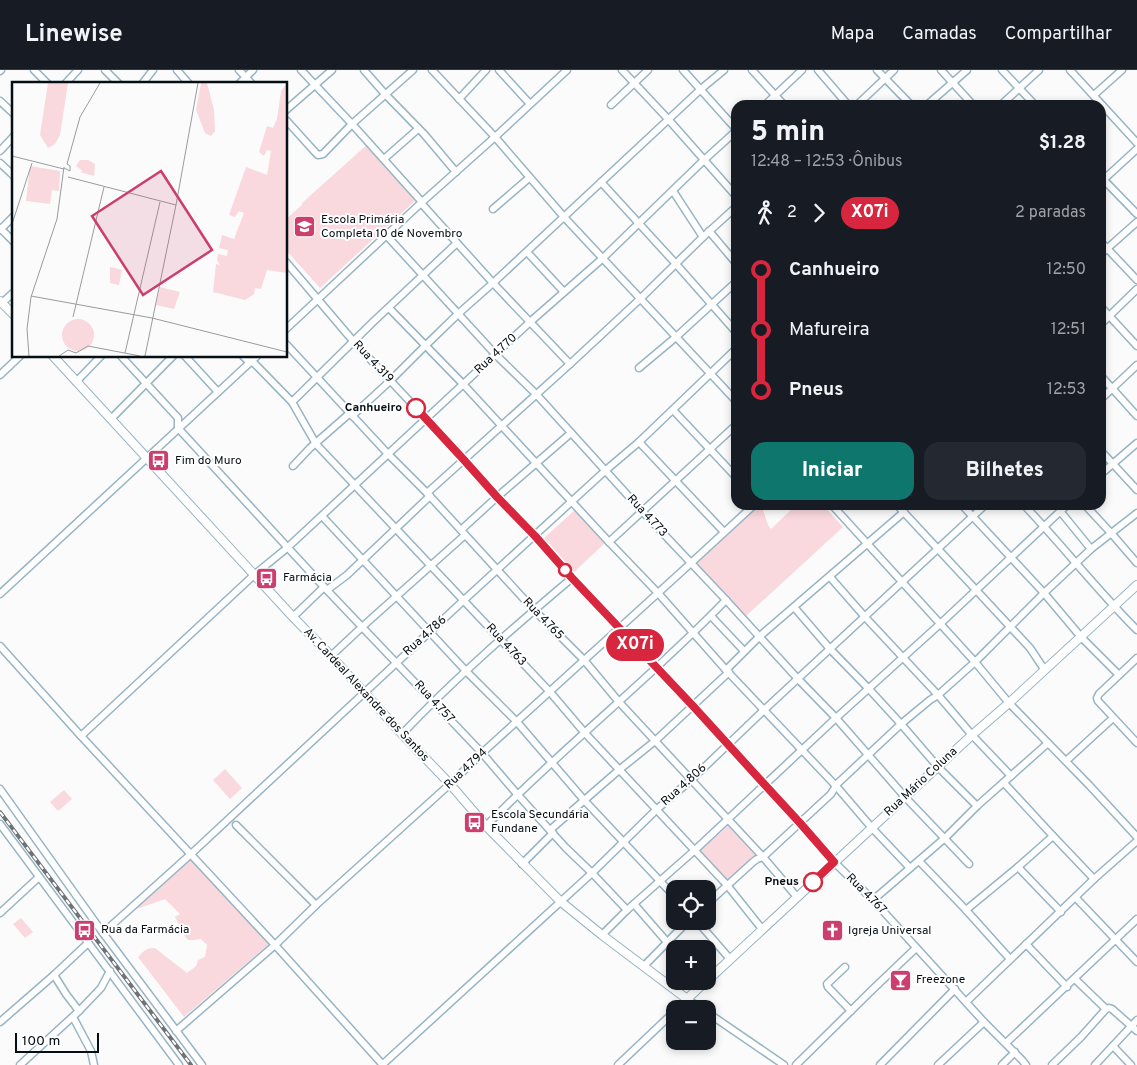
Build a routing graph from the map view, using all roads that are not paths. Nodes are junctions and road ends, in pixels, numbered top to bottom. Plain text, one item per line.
1 (34, 70) edge
2 (78, 70) edge
3 (105, 70) edge
4 (153, 70) edge
5 (177, 70) edge
6 (238, 70) edge
7 (254, 70) edge
8 (301, 70) edge
9 (332, 70) edge
10 (364, 70) edge
11 (413, 70) edge
12 (432, 70) edge
13 (486, 70) edge
14 (499, 70) edge
15 (622, 70) edge
16 (648, 70) edge
17 (683, 70) edge
18 (724, 70) edge
19 (752, 70) edge
20 (802, 70) edge
21 (818, 70) edge
22 (877, 70) edge
23 (894, 70) edge
24 (941, 70) edge
25 (967, 70) edge
26 (1002, 70) edge
27 (1039, 70) edge
28 (1070, 70) edge
29 (1122, 70) edge
30 (563, 71) edge
31 (246, 77) junction
32 (885, 79) junction
33 (46, 82) edge
34 (67, 82) edge
35 (117, 82) edge
36 (144, 82) edge
37 (187, 82) edge
38 (241, 82) edge
39 (250, 82) edge
40 (952, 82) junction
41 (635, 83) junction
42 (315, 85) junction
43 (1019, 88) junction
44 (701, 89) junction
45 (385, 94) junction
46 (1094, 95) junction
47 (775, 96) junction
48 (459, 99) junction
49 (771, 100) edge
50 (779, 100) edge
51 (844, 100) edge
52 (862, 100) edge
53 (906, 100) edge
54 (932, 100) edge
55 (968, 100) edge
56 (1006, 100) edge
57 (1030, 100) edge
58 (1098, 100) edge
59 (0, 101) edge
60 (530, 104) junction
61 (612, 104) dead end
62 (288, 108) edge
63 (1106, 108) edge
64 (12, 112) edge
65 (668, 119) junction
66 (288, 122) edge
67 (352, 124) junction
68 (731, 124) edge
69 (418, 129) junction
70 (731, 135) edge
71 (12, 138) edge
72 (494, 138) junction
73 (1137, 143) edge
74 (1137, 149) edge
75 (0, 151) edge
76 (384, 159) junction
77 (704, 160) junction
78 (0, 163) edge
79 (456, 172) junction
80 (12, 174) edge
81 (1106, 176) edge
82 (530, 178) junction
83 (601, 182) junction
84 (1106, 184) edge
85 (731, 190) edge
86 (673, 191) junction
87 (422, 203) junction
88 (493, 209) dead end
89 (731, 211) edge
90 (1137, 214) edge
91 (564, 217) junction
92 (12, 218) edge
93 (1137, 222) edge
94 (639, 223) junction
95 (0, 229) edge
96 (709, 231) junction
97 (387, 236) junction
98 (702, 237) junction
99 (12, 240) edge
100 (457, 243) junction
101 (1108, 248) joint
102 (527, 252) junction
103 (731, 257) edge
104 (603, 258) junction
105 (288, 264) edge
106 (676, 264) junction
107 (424, 275) junction
108 (1137, 280) edge
109 (493, 283) junction
110 (731, 287) edge
111 (1137, 289) edge
112 (564, 292) junction
113 (12, 294) edge
114 (640, 299) junction
115 (318, 300) junction
116 (1, 302) edge
117 (712, 304) junction
118 (389, 308) junction
119 (12, 313) edge
120 (1106, 313) edge
121 (458, 314) junction
122 (1109, 316) junction
123 (1106, 319) edge
124 (530, 322) junction
125 (731, 326) edge
126 (288, 327) edge
127 (676, 337) junction
128 (354, 342) junction
129 (288, 346) edge
130 (425, 346) junction
131 (1137, 346) edge
132 (495, 354) junction
133 (731, 354) edge
134 (18, 358) edge
135 (55, 358) edge
136 (99, 358) edge
137 (123, 358) edge
138 (171, 358) edge
139 (186, 358) edge
140 (253, 360) edge
141 (570, 364) junction
142 (1137, 366) edge
143 (639, 368) dead end
144 (711, 374) junction
145 (0, 375) edge
146 (317, 378) junction
147 (390, 381) junction
148 (1106, 381) edge
149 (76, 382) junction
150 (146, 383) junction
151 (463, 384) junction
152 (1113, 389) junction
153 (218, 392) junction
154 (536, 394) junction
155 (1106, 395) edge
156 (731, 396) edge
157 (292, 402) junction
158 (673, 410) junction
159 (351, 414) junction
160 (1137, 416) edge
161 (111, 419) junction
162 (426, 419) junction
163 (502, 425) junction
164 (178, 428) junction
165 (731, 430) edge
166 (571, 433) junction
167 (639, 442) junction
168 (1137, 443) edge
169 (316, 444) junction
170 (710, 449) junction
171 (388, 454) junction
172 (1106, 456) edge
173 (147, 458) junction
174 (464, 460) junction
175 (536, 464) junction
176 (1113, 464) junction
177 (293, 466) dead end
178 (606, 470) junction
179 (1106, 470) edge
180 (731, 472) edge
181 (676, 481) junction
182 (356, 485) junction
183 (1137, 490) edge
184 (428, 494) junction
185 (497, 497) junction
186 (572, 502) junction
187 (748, 510) edge
188 (837, 510) edge
189 (898, 510) edge
190 (904, 510) edge
191 (967, 510) edge
192 (980, 510) edge
193 (1029, 510) edge
194 (1090, 510) edge
195 (642, 511) junction
196 (1060, 511) joint
197 (1137, 513) edge
198 (322, 516) junction
199 (973, 516) junction
200 (1044, 526) junction
201 (396, 528) junction
202 (463, 532) junction
203 (724, 532) junction
204 (1111, 533) junction
205 (535, 536) junction
206 (609, 542) junction
207 (868, 544) junction
208 (287, 548) junction
209 (938, 549) junction
210 (1091, 549) junction
211 (1011, 558) junction
212 (363, 559) junction
213 (691, 563) junction
214 (1076, 563) junction
215 (1137, 563) edge
216 (431, 565) junction
217 (564, 569) joint
218 (498, 570) junction
219 (254, 575) junction
220 (830, 576) junction
221 (572, 578) junction
222 (903, 582) junction
223 (1137, 585) edge
224 (326, 589) junction
225 (976, 590) junction
226 (658, 592) junction
227 (1044, 593) junction
228 (0, 594) edge
229 (396, 596) junction
230 (464, 600) junction
231 (726, 600) junction
232 (794, 607) junction
233 (1114, 607) junction
234 (534, 610) junction
235 (711, 616) junction
236 (293, 617) junction
237 (865, 617) junction
238 (940, 624) junction
239 (362, 627) junction
240 (1010, 627) junction
241 (619, 628) junction
242 (1137, 630) edge
243 (430, 632) junction
244 (693, 634) junction
245 (760, 636) junction
246 (1081, 637) junction
247 (501, 640) junction
248 (0, 646) edge
249 (830, 649) junction
250 (744, 651) junction
251 (331, 656) junction
252 (903, 658) junction
253 (1137, 658) edge
254 (584, 660) junction
255 (396, 662) junction
256 (975, 662) junction
257 (657, 667) junction
258 (1044, 669) junction
259 (466, 671) junction
260 (727, 671) junction
261 (1119, 675) junction
262 (798, 679) junction
263 (869, 689) junction
264 (364, 692) junction
265 (550, 692) junction
266 (938, 695) junction
267 (433, 702) junction
268 (619, 702) junction
269 (1008, 703) junction
270 (693, 706) junction
271 (764, 710) junction
272 (836, 718) junction
273 (1113, 718) junction
274 (517, 722) junction
275 (901, 724) junction
276 (584, 732) junction
277 (402, 734) junction
278 (972, 735) junction
279 (81, 736) junction
280 (655, 741) junction
281 (1048, 743) junction
282 (1137, 743) edge
283 (727, 744) junction
284 (802, 751) junction
285 (482, 753) junction
286 (868, 754) junction
287 (1066, 761) junction
288 (551, 763) junction
289 (938, 766) junction
290 (619, 770) junction
291 (1011, 776) junction
292 (691, 780) junction
293 (1004, 783) junction
294 (450, 784) junction
295 (765, 785) junction
296 (836, 786) junction
297 (0, 789) edge
298 (517, 794) junction
299 (905, 798) junction
300 (584, 800) junction
301 (977, 806) junction
302 (656, 810) junction
303 (728, 819) junction
304 (800, 823) junction
305 (0, 824) edge
306 (236, 825) dead end
307 (486, 826) junction
308 (872, 828) junction
309 (551, 832) junction
310 (1052, 836) junction
311 (945, 838) junction
312 (1137, 839) edge
313 (623, 841) junction
314 (695, 850) junction
315 (191, 854) junction
316 (763, 857) junction
317 (919, 860) junction
318 (834, 862) junction
319 (522, 864) junction
320 (969, 864) dead end
321 (1018, 867) junction
322 (910, 868) junction
323 (592, 873) junction
324 (39, 877) junction
325 (1094, 879) junction
326 (661, 881) junction
327 (727, 885) junction
328 (666, 887) edge
329 (716, 895) edge
330 (797, 897) junction
331 (1076, 898) junction
332 (873, 900) junction
333 (560, 901) junction
334 (634, 904) junction
335 (316, 905) junction
336 (627, 910) junction
337 (966, 910) junction
338 (1061, 912) junction
339 (0, 913) edge
340 (1137, 919) edge
341 (762, 929) junction
342 (679, 930) edge
343 (705, 930) edge
344 (103, 933) junction
345 (602, 935) junction
346 (669, 940) edge
347 (1116, 940) junction
348 (666, 941) edge
349 (88, 943) junction
350 (666, 943) edge
351 (1026, 944) junction
352 (275, 945) junction
353 (916, 948) junction
354 (730, 959) junction
355 (1010, 959) junction
356 (1137, 962) edge
357 (644, 966) junction
358 (844, 967) dead end
359 (110, 971) junction
360 (716, 972) edge
361 (54, 975) junction
362 (1075, 979) junction
363 (1066, 987) junction
364 (955, 989) junction
365 (698, 990) edge
366 (688, 999) joint
367 (967, 1001) junction
368 (1106, 1009) junction
369 (79, 1011) junction
370 (851, 1011) junction
371 (73, 1017) junction
372 (716, 1018) edge
373 (666, 1019) edge
374 (1137, 1020) edge
375 (0, 1022) edge
376 (984, 1022) junction
377 (1131, 1026) junction
378 (176, 1031) junction
379 (1137, 1031) edge
380 (1006, 1043) junction
381 (1113, 1046) junction
382 (1015, 1052) junction
383 (20, 1065) edge
384 (94, 1065) edge
385 (179, 1065) edge
386 (202, 1065) edge
387 (382, 1065) edge
388 (618, 1065) edge
389 (784, 1065) edge
390 (796, 1065) edge
391 (880, 1065) edge
392 (938, 1065) edge
393 (1002, 1065) edge
394 (1026, 1065) edge
395 (1052, 1065) edge
396 (1095, 1065) edge
397 (1131, 1065) edge

1 - 33 street
2 - 34 street
3 - 35 street
4 - 36 street
5 - 37 street
6 - 31 street
7 - 31 street
8 - 42 street
9 - 42 street
10 - 45 street
11 - 45 street
12 - 48 street
13 - 48 street
14 - 60 street
15 - 41 street
16 - 41 street
17 - 44 street
18 - 44 street
19 - 47 street
20 - 47 street
21 - 51 street
22 - 32 street
23 - 32 street
24 - 40 street
25 - 40 street
26 - 43 street
27 - 43 street
28 - 46 street
29 - 46 street
30 - 60 street
31 - 38 street
31 - 39 street
32 - 52 street
32 - 53 street
40 - 54 street
40 - 55 street
41 - 61 street
41 - 65 street
42 - 62 street
42 - 67 street
43 - 56 street
43 - 57 street
44 - 65 street
44 - 68 street
45 - 67 street
45 - 69 street
46 - 58 street
47 - 49 street
47 - 50 street
48 - 72 street
59 - 64 street
60 - 72 street
63 - 73 street
65 - 77 street
65 - 83 street
66 - 67 street
67 - 76 street
69 - 76 street
69 - 79 street
70 - 77 street, Rua 4.770
71 - 75 street
72 - 79 street
72 - 82 street
74 - 81 street
76 - 87 street
77 - 85 street
77 - 86 street, Rua 4.770
78 - 80 street
79 - 87 street
82 - 88 street
82 - 91 street
83 - 91 street
83 - 94 street
84 - 90 street
86 - 94 street, Rua 4.770
86 - 98 street
87 - 97 street
87 - 100 street
89 - 96 street
91 - 102 street
91 - 104 street
92 - 95 street
93 - 101 street
94 - 104 street, Rua 4.770
94 - 106 street
95 - 99 street
96 - 98 street
96 - 103 street
97 - 107 street, Rua 4.773
97 - 115 street
98 - 106 street
100 - 107 street
100 - 109 street
101 - 108 street
102 - 109 street
102 - 112 street
104 - 112 street, Rua 4.770
104 - 114 street
105 - 115 street, Rua 4.319
106 - 114 street
106 - 117 street
107 - 118 street
107 - 121 street, Rua 4.773
109 - 121 street
109 - 124 street
110 - 117 street
111 - 122 street
112 - 124 street, Rua 4.770
113 - 116 street
114 - 127 street
114 - 141 street
115 - 126 street
115 - 128 street, Rua 4.319
116 - 119 main road
117 - 125 street
117 - 127 street
118 - 128 street
118 - 130 street
120 - 122 street
121 - 130 street
121 - 132 street, Rua 4.773
122 - 123 street
122 - 131 street
124 - 132 street, Rua 4.770
124 - 141 street
127 - 143 street
127 - 144 street
128 - 146 street
128 - 147 street, Rua 4.319
129 - 146 street, Rua 4.765
130 - 147 street
130 - 151 street
132 - 151 street, Rua 4.770
132 - 154 street, Rua 4.773
133 - 144 street, Rua 4.786
134 - 145 street
135 - 149 main road, Av. Cardeal Alexandre dos Santos
136 - 149 street
137 - 150 street, Rua 4.757
138 - 150 street
139 - 153 street
140 - 153 street
140 - 157 street, Rua 4.763
141 - 154 street
142 - 152 street
144 - 156 street
144 - 158 street, Rua 4.786
146 - 157 street
146 - 159 street, Rua 4.765
147 - 159 street
147 - 162 street, Rua 4.319
148 - 152 street
149 - 161 main road, Av. Cardeal Alexandre dos Santos
150 - 161 street
150 - 164 street, Rua 4.757
151 - 162 street, Rua 4.770
151 - 163 street
152 - 155 street
152 - 160 street
153 - 164 street
154 - 163 street
154 - 166 street, Rua 4.773
157 - 169 street, Rua 4.763
158 - 167 street, Rua 4.786
158 - 170 street
159 - 169 street
159 - 171 street, Rua 4.765
161 - 173 main road, Av. Cardeal Alexandre dos Santos
162 - 171 street, Rua 4.770
162 - 174 street, Rua 4.319
163 - 174 street
163 - 175 street
164 - 173 street
164 - 208 street, Rua 4.757
165 - 170 street
166 - 175 street
166 - 178 street, Rua 4.773
167 - 178 street, Rua 4.786
167 - 181 street
168 - 176 street
169 - 177 street
169 - 182 street, Rua 4.763
170 - 180 street
170 - 181 street
171 - 182 street, Rua 4.770
171 - 184 street, Rua 4.765
172 - 176 street
173 - 219 main road, Av. Cardeal Alexandre dos Santos
173 - 228 street
174 - 184 street
174 - 185 street, Rua 4.319
175 - 185 street
175 - 186 street
176 - 179 street
176 - 183 street
178 - 186 street, Rua 4.786
178 - 195 street, Rua 4.773
181 - 195 street
181 - 203 street
182 - 198 street, Rua 4.770
182 - 201 street, Rua 4.763
184 - 201 street
184 - 202 street, Rua 4.765
185 - 202 street
185 - 205 street, Rua 4.319
186 - 205 street, Rua 4.786
186 - 206 street
187 - 203 street, Rua 4.794
188 - 207 street
189 - 207 street
190 - 209 street
191 - 199 street
192 - 199 street, Rua 4.806
193 - 200 street
194 - 204 street
195 - 206 street
195 - 213 street, Rua 4.773
196 - 200 street
196 - 210 street
197 - 204 street
198 - 208 street, Rua 4.770
198 - 212 street
199 - 209 street, Rua 4.806
199 - 211 street
200 - 211 street
200 - 214 street
201 - 212 street
201 - 216 street, Rua 4.763
202 - 216 street
202 - 218 street, Rua 4.765
203 - 213 street, Rua 4.794
204 - 210 street
204 - 215 street
205 - 217 street, Rua 4.319
205 - 218 street, Rua 4.786
206 - 226 street
207 - 220 street
207 - 222 street
208 - 219 street, Rua 4.770
208 - 224 street, Rua 4.757
209 - 222 street, Rua 4.806
209 - 225 street
210 - 214 street
211 - 225 street
211 - 227 street
212 - 224 street
212 - 229 street
213 - 226 street, Rua 4.794
213 - 231 street, Rua 4.773
214 - 227 street
214 - 233 street
216 - 229 street
216 - 230 street, Rua 4.763
217 - 221 street, Rua 4.767
218 - 230 street, Rua 4.786
218 - 234 street, Rua 4.765
219 - 236 main road, Av. Cardeal Alexandre dos Santos
219 - 279 street, Rua 4.770
220 - 232 street
220 - 237 street
221 - 234 street
221 - 241 street, Rua 4.767
222 - 237 street, Rua 4.806
222 - 238 street
223 - 233 main road, Rua Mário Coluna
224 - 236 street
224 - 239 street, Rua 4.757
225 - 238 street
225 - 240 street
226 - 241 street, Rua 4.794
226 - 244 street
227 - 240 street
227 - 246 street
229 - 239 street
229 - 243 street
230 - 243 street, Rua 4.786
230 - 247 street, Rua 4.763
231 - 235 street
231 - 245 street, Rua 4.773
232 - 245 street
232 - 249 street
233 - 242 street
233 - 246 main road, Rua Mário Coluna
234 - 247 street
234 - 254 street, Rua 4.765
235 - 244 street
235 - 250 street
236 - 251 main road, Av. Cardeal Alexandre dos Santos
237 - 249 street, Rua 4.806
237 - 252 street
238 - 252 street
238 - 256 street
239 - 251 street
239 - 255 street, Rua 4.757
240 - 256 street
240 - 258 street
241 - 254 street, Rua 4.794
241 - 257 street, Rua 4.767
243 - 255 street, Rua 4.786
243 - 259 street
244 - 257 street
244 - 260 street
245 - 250 street
245 - 262 street, Rua 4.773
246 - 258 main road, Rua Mário Coluna
246 - 261 street
247 - 259 street
247 - 265 street, Rua 4.763
248 - 279 street
249 - 262 street, Rua 4.806
249 - 263 street
250 - 260 street
251 - 264 main road, Av. Cardeal Alexandre dos Santos
252 - 263 street
252 - 266 street
253 - 261 street
254 - 265 street, Rua 4.794
254 - 268 street, Rua 4.765
255 - 264 street, Rua 4.786
255 - 267 street, Rua 4.757
256 - 266 street
256 - 269 street
257 - 268 street
257 - 270 street, Rua 4.767
258 - 269 main road, Rua Mário Coluna
259 - 267 street
259 - 274 street
260 - 270 street
260 - 271 street
261 - 273 street
262 - 271 street, Rua 4.806
262 - 272 street, Rua 4.773
263 - 272 street
263 - 275 street
264 - 277 main road, Av. Cardeal Alexandre dos Santos
264 - 315 street, Rua 4.786
265 - 274 street, Rua 4.794
265 - 276 street, Rua 4.763
266 - 275 street
266 - 278 street
267 - 277 street
267 - 285 street, Rua 4.757
268 - 276 street
268 - 280 street, Rua 4.765
269 - 278 main road, Rua Mário Coluna
269 - 281 street
270 - 280 street
270 - 283 street, Rua 4.767
271 - 283 street, Rua 4.806
271 - 284 street
272 - 284 street
272 - 286 street, Rua 4.773
273 - 282 street
273 - 287 street
274 - 285 street, Rua 4.794
274 - 288 street
275 - 286 street
275 - 289 street
276 - 288 street
276 - 290 street, Rua 4.763
277 - 294 main road, Av. Cardeal Alexandre dos Santos
278 - 289 main road, Rua Mário Coluna
278 - 291 street
279 - 315 street
280 - 290 street
280 - 292 street, Rua 4.765
281 - 287 street
281 - 291 street
283 - 292 street, Rua 4.806
283 - 295 street, Rua 4.767
284 - 295 street
284 - 296 street
285 - 294 street, Rua 4.794
285 - 298 street, Rua 4.757
286 - 296 street
286 - 299 street, Rua 4.773
287 - 312 street
288 - 298 street
288 - 300 street
289 - 299 main road, Rua Mário Coluna
289 - 301 street
290 - 300 street
290 - 302 street, Rua 4.763
291 - 293 street
292 - 302 street, Rua 4.806
292 - 303 street, Rua 4.765
293 - 301 street
293 - 310 street
294 - 307 main road, Av. Cardeal Alexandre dos Santos
294 - 335 street, Rua 4.794
295 - 303 street
295 - 304 street, Rua 4.767
296 - 304 street
296 - 308 street
297 - 344 street
298 - 307 street
298 - 309 street, Rua 4.757
299 - 308 main road, Rua Mário Coluna
299 - 311 street, Rua 4.773
300 - 309 street
300 - 313 street
301 - 311 street
302 - 313 street, Rua 4.806
302 - 314 street, Rua 4.763
303 - 314 street
303 - 316 street, Rua 4.765
304 - 316 street
304 - 318 street, Rua 4.767
305 - 324 street
306 - 335 street
307 - 319 main road, Av. Cardeal Alexandre dos Santos
308 - 318 main road, Rua Mário Coluna
308 - 322 street
309 - 319 street
309 - 323 street, Rua 4.757
310 - 321 street
310 - 325 street
311 - 317 street
311 - 320 street, Rua 4.773
312 - 325 street
313 - 323 street, Rua 4.806
313 - 326 street
314 - 326 street
314 - 327 street, Rua 4.763
315 - 344 street, Rua 4.786
315 - 352 street
316 - 327 street
316 - 330 street, Rua 4.765
317 - 322 street
317 - 337 street
318 - 330 main road, Rua Mário Coluna
318 - 332 street, Rua 4.767
319 - 333 main road, Av. Cardeal Alexandre dos Santos
321 - 337 street
321 - 338 street
322 - 332 street
323 - 333 street, Rua 4.806
323 - 336 street, Rua 4.757
324 - 339 street
324 - 349 street
325 - 331 street
326 - 328 street
326 - 334 street
327 - 329 street
327 - 341 street, Rua 4.763
330 - 341 main road, Rua Mário Coluna
331 - 338 street
331 - 347 street
332 - 353 street, Rua 4.767
333 - 345 main road, Av. Cardeal Alexandre dos Santos
333 - 387 street, Rua 4.806
334 - 336 street
334 - 348 street
335 - 352 street, Rua 4.794
336 - 345 street
337 - 355 street
338 - 351 street
340 - 347 street
341 - 354 main road, Rua Mário Coluna
342 - 346 street
343 - 354 street
344 - 378 street
345 - 357 main road, Av. Cardeal Alexandre dos Santos
347 - 356 street
347 - 362 street
349 - 359 street
349 - 361 street
350 - 357 street
351 - 355 street
351 - 363 street
352 - 378 street, Rua 4.794
352 - 387 street
353 - 364 street, Rua 4.767
353 - 370 street
354 - 360 main road, Rua Mário Coluna
355 - 367 street
357 - 366 main road, Av. Cardeal Alexandre dos Santos
358 - 370 street
359 - 369 street
359 - 385 street
361 - 369 street
361 - 375 street
362 - 363 street
362 - 368 street
363 - 380 street
364 - 367 street, Rua 4.767
364 - 391 street
365 - 366 main road, Rua Mário Coluna
367 - 376 street, Rua 4.767
368 - 377 street
368 - 395 street
369 - 371 street
370 - 390 street
371 - 383 street
371 - 384 street
372 - 389 street
373 - 388 street, Rua Mário Coluna
374 - 377 street
376 - 380 street, Rua 4.767
376 - 392 street
377 - 379 street
377 - 381 street
378 - 386 street
380 - 382 street, Rua 4.767
381 - 396 street
381 - 397 street
382 - 393 street
382 - 394 street, Rua 4.767

